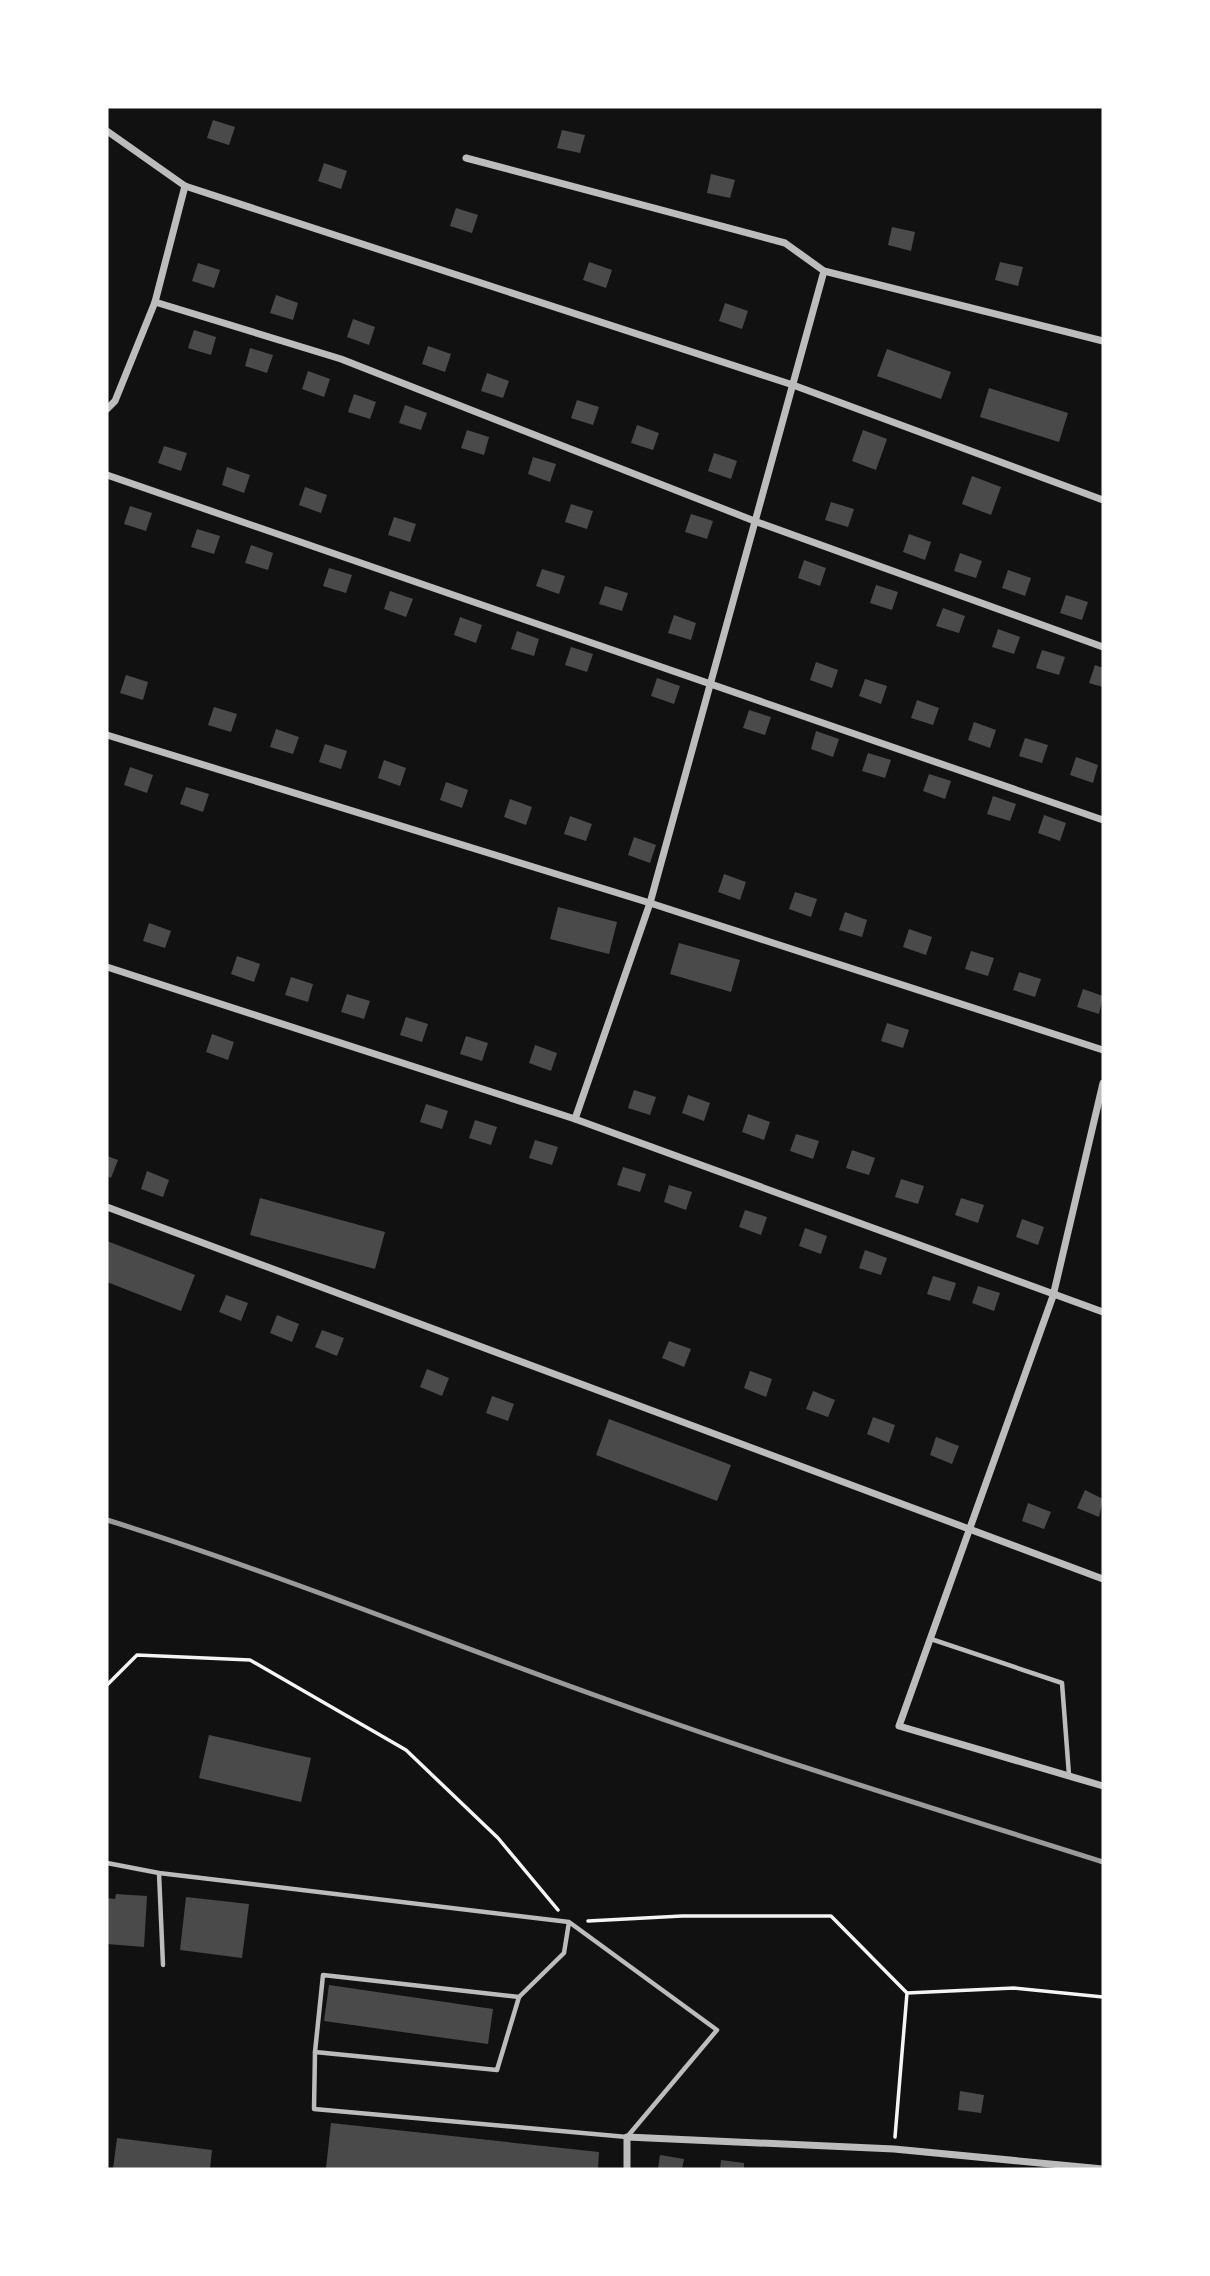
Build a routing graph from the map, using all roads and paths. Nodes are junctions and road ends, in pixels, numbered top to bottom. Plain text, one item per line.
1 (107, 131) edge
2 (466, 158) dead end
3 (185, 186) junction
4 (824, 271) junction
5 (155, 302) junction
6 (1103, 341) edge
7 (793, 385) junction
8 (107, 409) edge
9 (107, 475) edge
10 (1103, 500) edge
11 (757, 522) junction
12 (1103, 647) edge
13 (712, 683) junction
14 (107, 735) edge
15 (1103, 820) edge
16 (650, 903) junction
17 (107, 967) edge
18 (1103, 1050) edge
19 (1103, 1083) edge
20 (575, 1119) junction
21 (107, 1208) edge
22 (1054, 1296) junction
23 (1103, 1312) edge
24 (971, 1531) junction
25 (1103, 1579) edge
26 (931, 1639) junction
27 (107, 1685) edge
28 (1069, 1776) junction
29 (1103, 1786) edge
30 (107, 1863) edge
31 (159, 1873) junction
32 (569, 1922) junction
33 (163, 1965) dead end
34 (907, 1993) junction
35 (519, 1997) junction
36 (1103, 1997) edge
37 (315, 2052) junction
38 (627, 2137) junction
39 (894, 2149) junction
40 (627, 2169) edge
41 (1103, 2169) edge

1 - 3 street
2 - 4 street
3 - 5 street
3 - 7 street
4 - 6 street
4 - 7 street
5 - 8 street
5 - 11 street
7 - 10 street
7 - 11 street
9 - 13 street
11 - 12 street
11 - 13 street
13 - 15 street
13 - 16 street
14 - 16 street
16 - 18 street
16 - 20 street
17 - 20 street
19 - 22 street
20 - 22 street
21 - 24 street
22 - 23 street
22 - 24 street
24 - 25 street
24 - 26 street
26 - 28 lane
26 - 28 street
27 - 32 path
28 - 29 street
30 - 31 lane
31 - 32 lane
31 - 33 lane
32 - 34 path
32 - 35 lane
32 - 38 lane
34 - 36 path
34 - 39 path
35 - 37 lane
35 - 37 lane
37 - 38 lane
38 - 39 street
38 - 40 street
39 - 41 street

